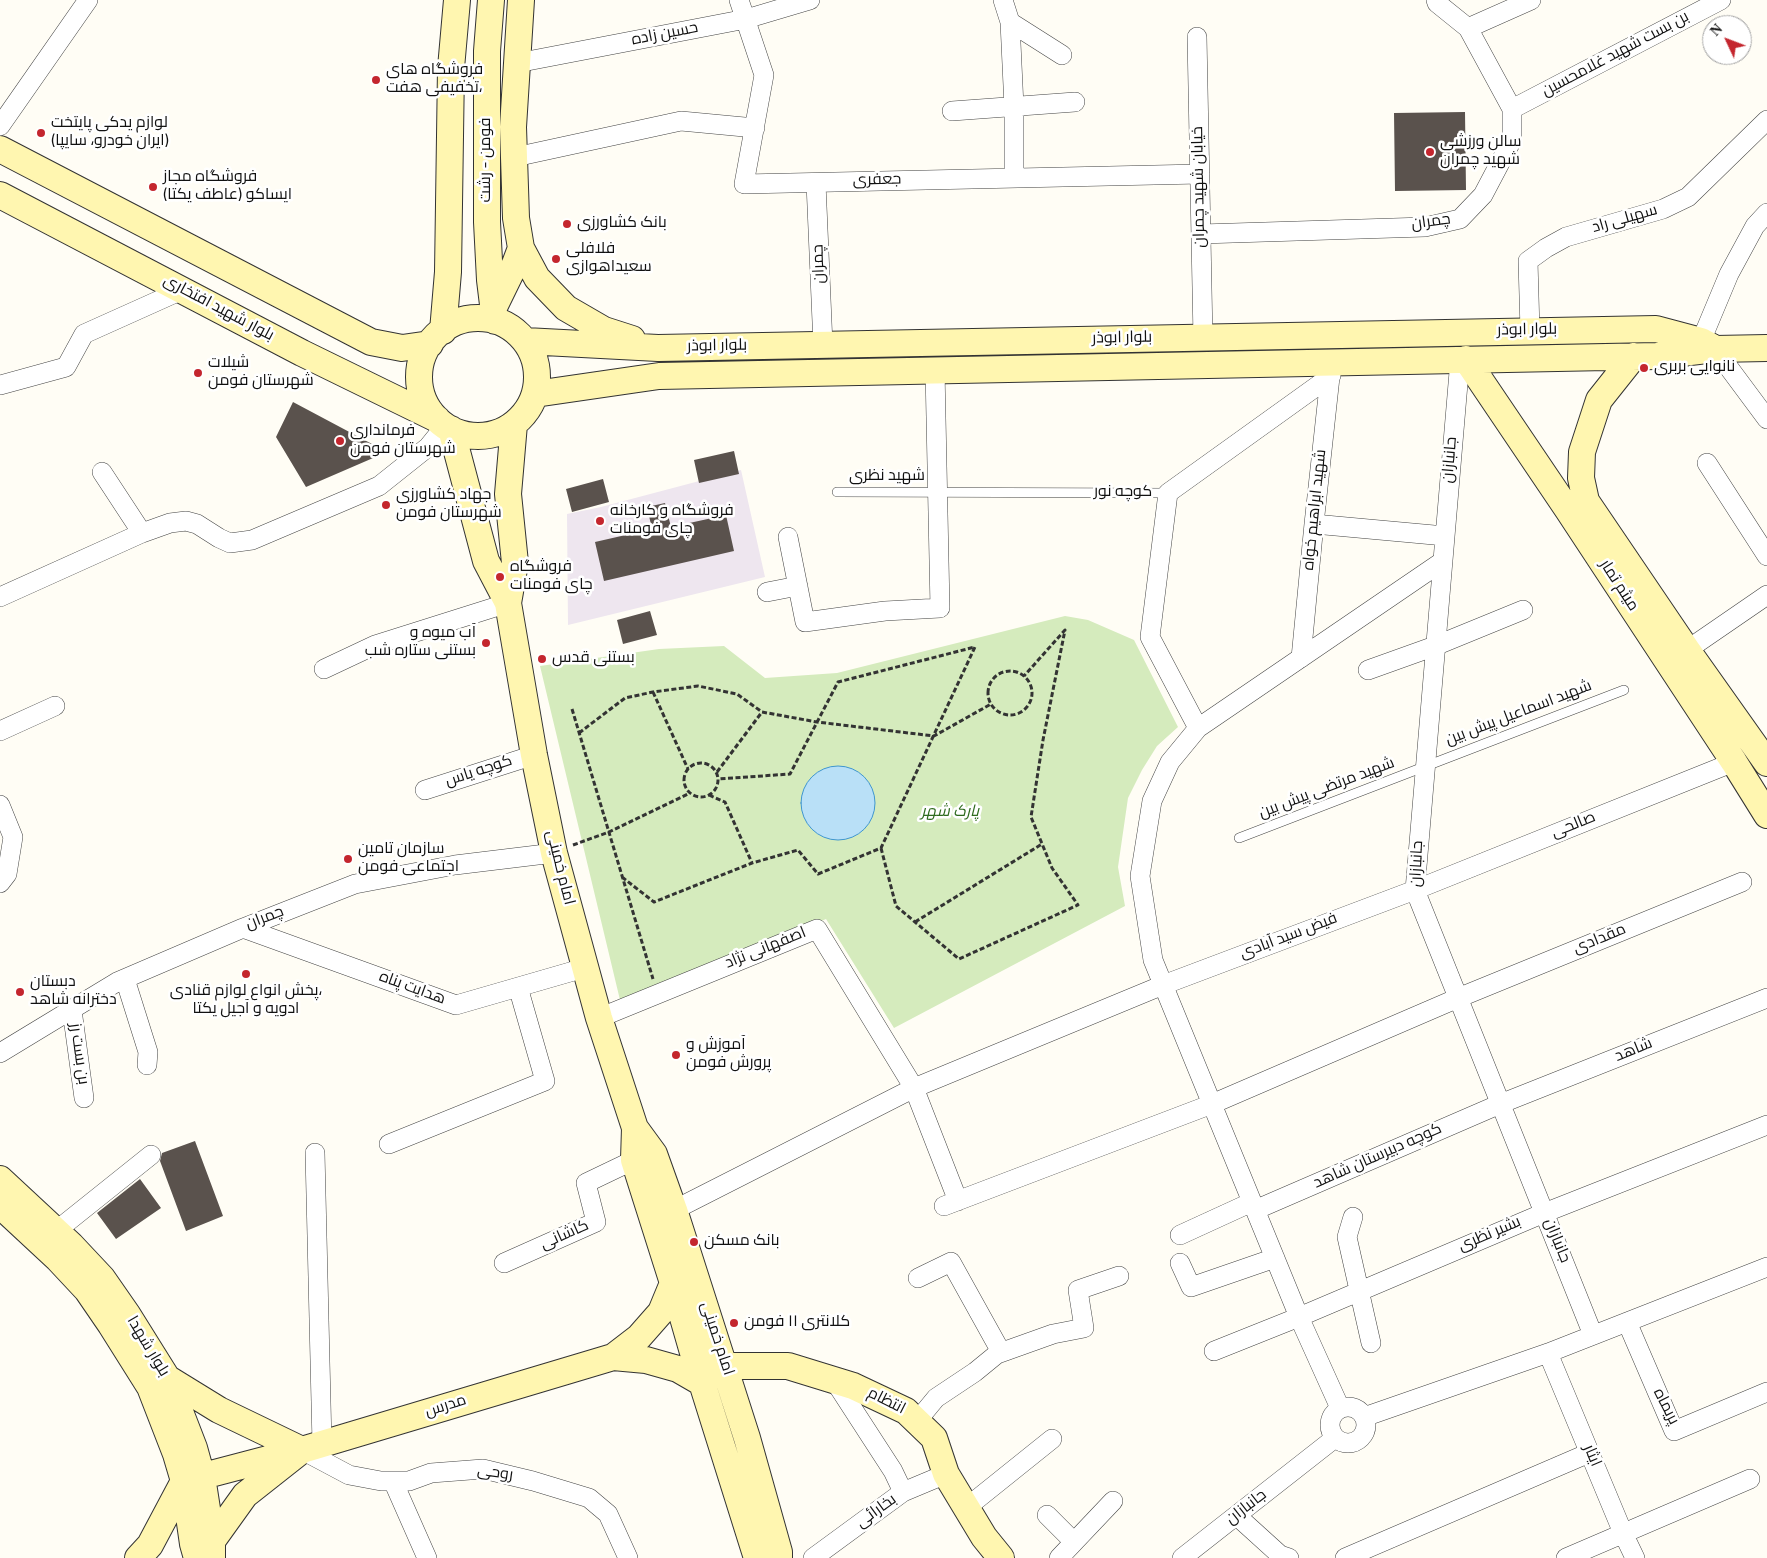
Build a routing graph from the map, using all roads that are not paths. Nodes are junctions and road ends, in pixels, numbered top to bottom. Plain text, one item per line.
1 (88, 0) edge
2 (457, 0) edge
3 (491, 0) edge
4 (521, 0) edge
5 (739, 0) edge
6 (810, 0) edge
7 (1003, 0) edge
8 (1436, 0) edge
9 (1531, 0) edge
10 (1721, 0) edge
11 (746, 19) junction
12 (1010, 22) junction
13 (1468, 28) junction
14 (1197, 37) dead end
15 (1062, 54) dead end
16 (517, 63) junction
17 (1075, 102) dead end
18 (1014, 107) junction
19 (1512, 109) junction
20 (952, 111) dead end
21 (1767, 120) edge
22 (0, 126) edge
23 (755, 128) junction
24 (0, 149) edge
25 (515, 157) junction
26 (1200, 174) junction
27 (1014, 178) junction
28 (816, 183) junction
29 (0, 195) edge
30 (1767, 213) edge
31 (1201, 234) junction
32 (521, 248) junction
33 (182, 290) junction
34 (494, 314) junction
35 (1530, 331) junction
36 (436, 337) junction
37 (1203, 338) junction
38 (525, 341) junction
39 (823, 345) junction
40 (1708, 345) junction
41 (658, 348) junction
42 (1767, 348) edge
43 (1634, 356) junction
44 (1463, 359) junction
45 (1204, 365) junction
46 (1331, 369) junction
47 (935, 370) junction
48 (0, 385) edge
49 (535, 394) junction
50 (1767, 419) edge
51 (514, 424) junction
52 (444, 425) junction
53 (1707, 463) dead end
54 (102, 472) dead end
55 (837, 492) dead end
56 (938, 493) junction
57 (1168, 493) junction
58 (1577, 506) junction
59 (1314, 524) junction
60 (142, 533) junction
61 (1444, 536) junction
62 (788, 537) dead end
63 (1767, 556) edge
64 (1442, 561) junction
65 (798, 586) junction
66 (767, 592) dead end
67 (1767, 595) edge
68 (0, 597) edge
69 (508, 603) junction
70 (1523, 610) dead end
71 (1435, 646) junction
72 (1687, 650) junction
73 (1301, 658) junction
74 (324, 669) dead end
75 (1368, 670) dead end
76 (1624, 690) dead end
77 (55, 706) dead end
78 (1198, 728) junction
79 (0, 731) edge
80 (534, 755) junction
81 (1734, 762) junction
82 (1767, 763) edge
83 (1425, 767) junction
84 (425, 790) dead end
85 (0, 804) edge
86 (1767, 813) edge
87 (1239, 838) dead end
88 (554, 852) junction
89 (1742, 882) dead end
90 (0, 883) edge
91 (1414, 890) junction
92 (243, 928) junction
93 (584, 968) junction
94 (125, 979) junction
95 (1163, 984) junction
96 (518, 987) junction
97 (1458, 998) junction
98 (1767, 998) edge
99 (72, 1010) junction
100 (599, 1018) junction
101 (0, 1053) edge
102 (147, 1065) dead end
103 (914, 1088) junction
104 (84, 1098) dead end
105 (1212, 1104) junction
106 (1500, 1104) junction
107 (1767, 1124) edge
108 (635, 1128) junction
109 (388, 1144) dead end
110 (315, 1152) dead end
111 (150, 1156) dead end
112 (634, 1160) junction
113 (0, 1179) edge
114 (0, 1205) edge
115 (1254, 1206) junction
116 (674, 1210) junction
117 (1544, 1213) junction
118 (1353, 1217) dead end
119 (56, 1231) junction
120 (1180, 1235) dead end
121 (1275, 1258) junction
122 (504, 1263) dead end
123 (1180, 1263) dead end
124 (1767, 1266) edge
125 (1119, 1276) dead end
126 (918, 1278) dead end
127 (673, 1283) junction
128 (1360, 1291) junction
129 (1299, 1317) junction
130 (1627, 1322) junction
131 (1594, 1335) junction
132 (1371, 1343) dead end
133 (1214, 1351) dead end
134 (1001, 1352) junction
135 (1548, 1353) junction
136 (613, 1357) junction
137 (724, 1366) junction
138 (167, 1378) junction
139 (834, 1380) junction
140 (704, 1384) junction
141 (1767, 1392) edge
142 (1340, 1408) junction
143 (1364, 1417) junction
144 (917, 1421) junction
145 (1335, 1438) junction
146 (1052, 1439) dead end
147 (312, 1447) junction
148 (1589, 1453) junction
149 (946, 1474) junction
150 (193, 1479) junction
151 (1750, 1479) dead end
152 (393, 1481) junction
153 (903, 1492) junction
154 (1113, 1501) dead end
155 (966, 1508) junction
156 (1047, 1515) dead end
157 (1237, 1516) junction
158 (1623, 1533) junction
159 (1074, 1542) junction
160 (207, 1552) edge
161 (138, 1558) edge
162 (427, 1558) edge
163 (628, 1558) edge
164 (757, 1558) edge
165 (779, 1558) edge
166 (813, 1558) edge
167 (1001, 1558) edge
168 (1059, 1558) edge
169 (1182, 1558) edge
170 (1289, 1558) edge
171 (1345, 1558) edge
172 (1566, 1558) edge
173 (1635, 1558) edge

1 - 22 street
2 - 36 street
3 - 34 street, فومن - رشت
4 - 16 street
5 - 11 street, جعفری
6 - 11 street, حسین زاده
7 - 12 street
8 - 13 street, چمران
9 - 13 street
10 - 19 street, بن بست شهید غلامحسین
11 - 16 street, حسین زاده
11 - 23 street, جعفری
12 - 15 street
12 - 18 street
13 - 19 street, چمران
14 - 26 street, خیابان شهید چمران
16 - 25 street
17 - 18 street
18 - 20 street
18 - 27 street
19 - 31 street, چمران
21 - 35 street, سهیلی راد
23 - 25 street
23 - 28 street, جعفری
24 - 36 street
25 - 32 street
26 - 27 street, جعفری
26 - 31 street, خیابان شهید چمران
27 - 28 street, جعفری
28 - 39 street, چمران
29 - 33 street, بلوار شهید افتخاری
30 - 40 street
31 - 37 street, خیابان شهید چمران
32 - 34 street
32 - 41 street
33 - 48 street
33 - 52 street, بلوار شهید افتخاری
34 - 36 street
34 - 38 street
35 - 37 street, بلوار ابوذر
35 - 40 street, بلوار ابوذر
36 - 52 street
37 - 39 street, بلوار ابوذر
37 - 45 street
38 - 41 street, بلوار ابوذر
38 - 49 street
39 - 41 street, بلوار ابوذر
40 - 42 street, بلوار ابوذر
40 - 43 street, بلوار ابوذر
40 - 50 street
43 - 44 street, بلوار ابوذر
43 - 58 street, میثم تمار
44 - 46 street, بلوار ابوذر
44 - 58 street, میثم تمار
44 - 61 street, جانبازان
45 - 46 street, بلوار ابوذر
45 - 47 street, بلوار ابوذر
46 - 57 street, کوچه نور
46 - 59 street, شهید ابراهیم خواه
47 - 49 street, بلوار ابوذر
47 - 56 street
49 - 51 street
51 - 52 street
51 - 69 street, امام خمینی
52 - 60 street
52 - 69 street, امام خمینی
53 - 63 street
54 - 60 street
55 - 56 lane, شهید نظری
56 - 57 lane, کوچه نور
56 - 65 street
57 - 78 street
58 - 72 street, میثم تمار
58 - 81 street, میثم تمار
59 - 61 street
59 - 73 street, شهید ابراهیم خواه
60 - 68 street
61 - 64 street, جانبازان
62 - 65 street
64 - 71 street, جانبازان
64 - 73 street
65 - 66 street
67 - 72 street
69 - 74 street
69 - 80 street, امام خمینی
70 - 71 street
71 - 75 street
71 - 83 street, جانبازان
72 - 82 street, میثم تمار
73 - 78 street
76 - 83 lane, شهید اسماعیل پیش بین
77 - 79 street
78 - 95 street
80 - 84 street, کوچه یاس
80 - 88 street, امام خمینی
81 - 86 street, میثم تمار
81 - 91 street, صالحی
83 - 87 lane, شهید مرتضی پیش بین
83 - 91 street, جانبازان
85 - 90 street
88 - 92 street, چمران
88 - 93 street, امام خمینی
89 - 97 street, مقدادی
91 - 95 street, فیض سید آبادی
91 - 97 street, جانبازان
92 - 94 street, چمران
92 - 96 street, هدایت پناه
93 - 96 street, هدایت پناه
93 - 100 street, امام خمینی
94 - 99 street, چمران
94 - 102 street
95 - 103 street
95 - 105 street
96 - 109 street
97 - 105 street, مقدادی
97 - 106 street, جانبازان
98 - 106 street, شاهد
99 - 101 street, چمران
99 - 104 street, بن بست رز
100 - 103 street, اصفهانی نژاد
100 - 108 street, امام خمینی
103 - 105 street, مقدادی
103 - 116 street
105 - 115 street
106 - 115 street, کوچه دبیرستان شاهد
106 - 117 street, جانبازان
107 - 117 street, بشیر نظری
108 - 112 street, امام خمینی
108 - 116 street, امام خمینی
110 - 147 street
111 - 119 street
112 - 122 street, کاشانی
112 - 127 street, امام خمینی
113 - 119 street, بلوار شهدا
114 - 150 street, بلوار شهدا
115 - 120 street, کوچه دبیرستان شاهد
115 - 121 street
116 - 137 street, امام خمینی
117 - 128 street, بشیر نظری
117 - 131 street, جانبازان
118 - 128 street
119 - 138 street, بلوار شهدا
121 - 123 street
121 - 129 street
124 - 130 street
125 - 134 street
126 - 134 street
127 - 136 street, مدرس
127 - 140 street, امام خمینی
128 - 129 street, بشیر نظری
128 - 132 street
129 - 133 street, بشیر نظری
129 - 142 street
130 - 131 street
130 - 141 street, پریماه
131 - 135 street
134 - 144 street
135 - 143 street
135 - 148 street, ایثار
136 - 140 street
136 - 147 street, مدرس
137 - 139 street, انتظام
137 - 165 street, امام خمینی
138 - 147 street
138 - 150 street, بلوار شهدا
139 - 144 street, انتظام
139 - 153 street
140 - 164 street, امام خمینی
142 - 143 street
142 - 145 street
143 - 145 street
144 - 149 street, انتظام
145 - 157 street, جانبازان
146 - 155 street
147 - 150 street, مدرس
147 - 152 street, روحی
147 - 160 street
148 - 158 street, ایثار
148 - 171 street
149 - 153 street, بخارائی
149 - 155 street, انتظام
150 - 160 street, بلوار شهدا
150 - 161 street
151 - 158 street
152 - 162 street
152 - 163 street, روحی
153 - 166 street, بخارائی
154 - 159 street
155 - 167 street, انتظام
156 - 159 street
157 - 169 street, جانبازان
157 - 170 street
158 - 172 street
158 - 173 street, ایثار
159 - 168 street

